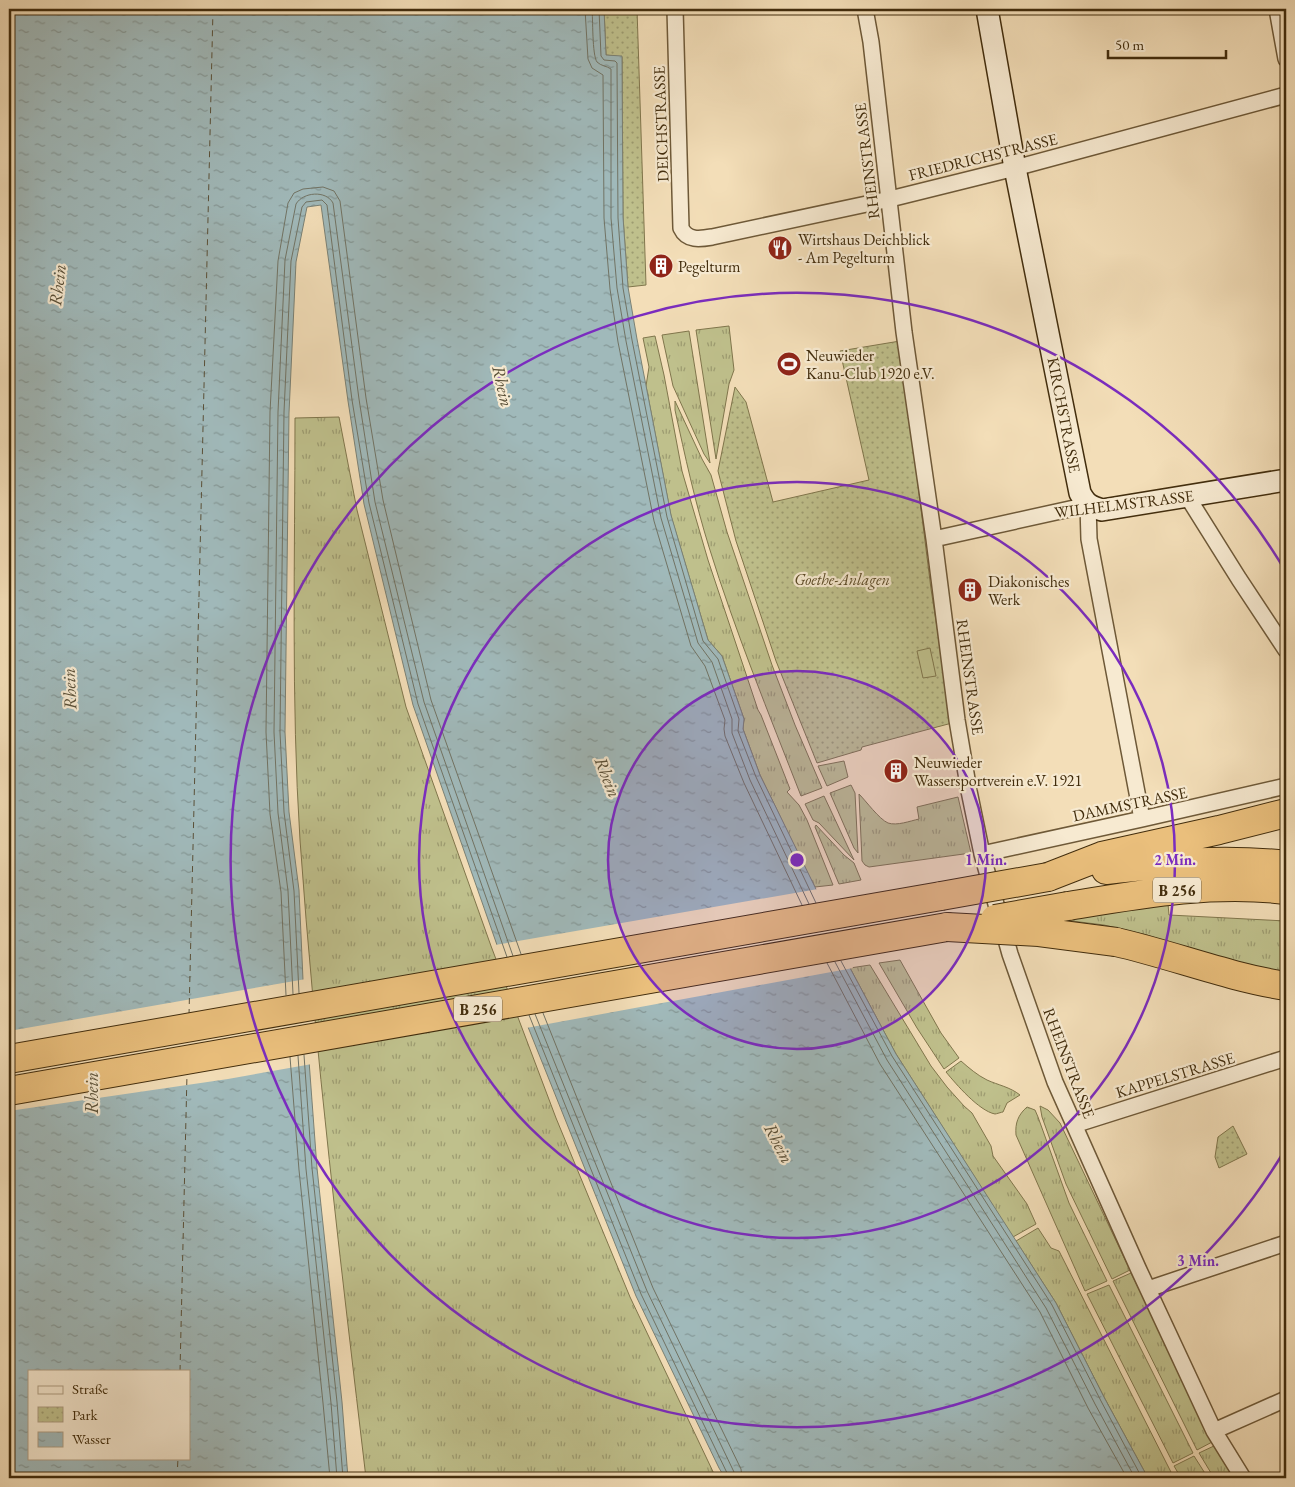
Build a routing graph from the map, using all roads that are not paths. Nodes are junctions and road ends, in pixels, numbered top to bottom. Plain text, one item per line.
1 (675, 9) edge
2 (864, 9) edge
3 (987, 9) edge
4 (1277, 9) edge
5 (1286, 59) edge
6 (1286, 95) edge
7 (1015, 168) junction
8 (890, 199) junction
9 (687, 236) joint
10 (1286, 480) edge
11 (1187, 496) junction
12 (1088, 505) junction
13 (934, 539) junction
14 (1286, 650) edge
15 (1286, 786) edge
16 (1286, 813) edge
17 (1142, 820) junction
18 (982, 854) junction
19 (1286, 865) edge
20 (1048, 877) junction
21 (1286, 890) edge
22 (947, 927) junction
23 (1286, 986) edge
24 (1286, 1058) edge
25 (9, 1059) edge
26 (9, 1091) edge
27 (1074, 1125) junction
28 (1286, 1244) edge
29 (1148, 1289) junction
30 (1286, 1399) edge
31 (1214, 1431) junction
32 (1243, 1478) edge

1 - 9 street, DEICHSTRASSE
2 - 8 street, RHEINSTRASSE
3 - 7 street, KIRCHSTRASSE
4 - 5 street
6 - 7 street, FRIEDRICHSTRASSE
7 - 8 street, FRIEDRICHSTRASSE
7 - 12 street, KIRCHSTRASSE
8 - 9 street, FRIEDRICHSTRASSE
8 - 13 street, RHEINSTRASSE
10 - 11 street, WILHELMSTRASSE
11 - 12 street, WILHELMSTRASSE
11 - 14 street
12 - 13 street, WILHELMSTRASSE
12 - 17 street, KIRCHSTRASSE
13 - 18 street, RHEINSTRASSE
15 - 17 street, DAMMSTRASSE
16 - 20 highway
17 - 18 street, DAMMSTRASSE
18 - 27 street, RHEINSTRASSE
19 - 20 highway, B 256
20 - 25 highway, B 256, bridge
21 - 22 highway, B 256, bridge
22 - 23 highway, bridge
22 - 26 highway, B 256
24 - 27 street, KAPPELSTRASSE
27 - 29 street, RHEINSTRASSE
28 - 29 street
29 - 31 street, RHEINSTRASSE
30 - 31 street
31 - 32 street, RHEINSTRASSE

